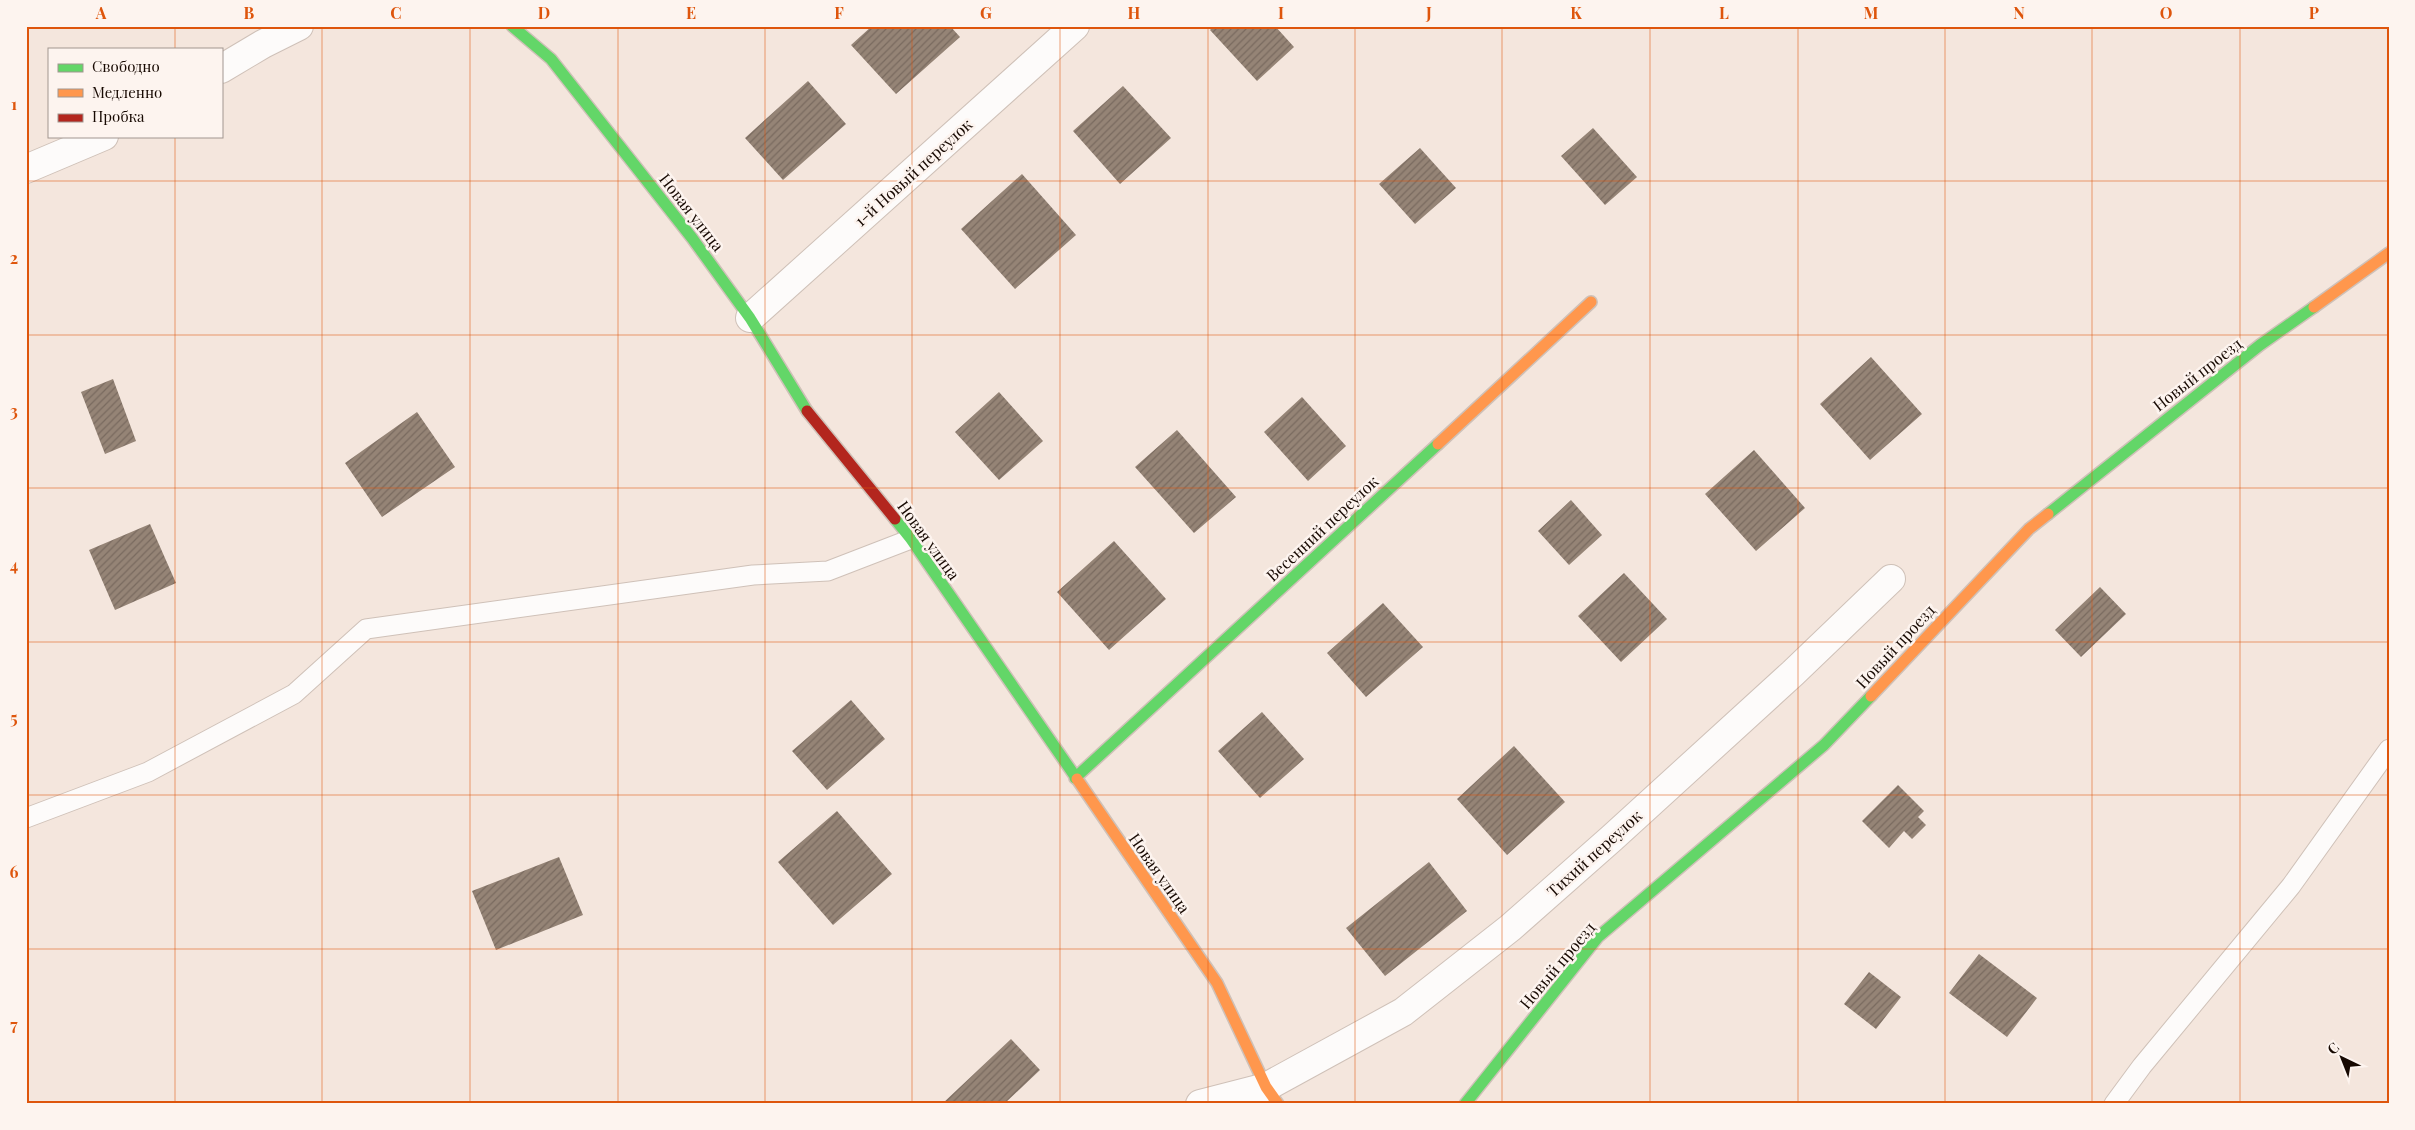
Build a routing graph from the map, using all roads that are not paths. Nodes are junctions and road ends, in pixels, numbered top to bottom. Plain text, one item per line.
1 (299, 26) edge
2 (512, 26) edge
3 (1075, 26) edge
4 (222, 68) edge
5 (99, 138) edge
6 (26, 169) edge
7 (2389, 253) edge
8 (1591, 302) dead end
9 (750, 318) junction
10 (911, 540) junction
11 (1891, 579) dead end
12 (2389, 749) edge
13 (1075, 778) junction
14 (26, 818) edge
15 (1272, 1095) edge
16 (1200, 1104) edge
17 (1465, 1104) edge
18 (2114, 1104) edge

1 - 4 street
2 - 9 street, Новая улица
3 - 9 street, 1-й Новый переулок
5 - 6 street
7 - 17 street, Новый проезд
8 - 13 street, Весенний переулок
9 - 10 street, Новая улица
10 - 13 street, Новая улица
10 - 14 lane
11 - 15 street, Тихий переулок
12 - 18 lane
13 - 15 street, Новая улица
15 - 16 street, Тихий переулок

